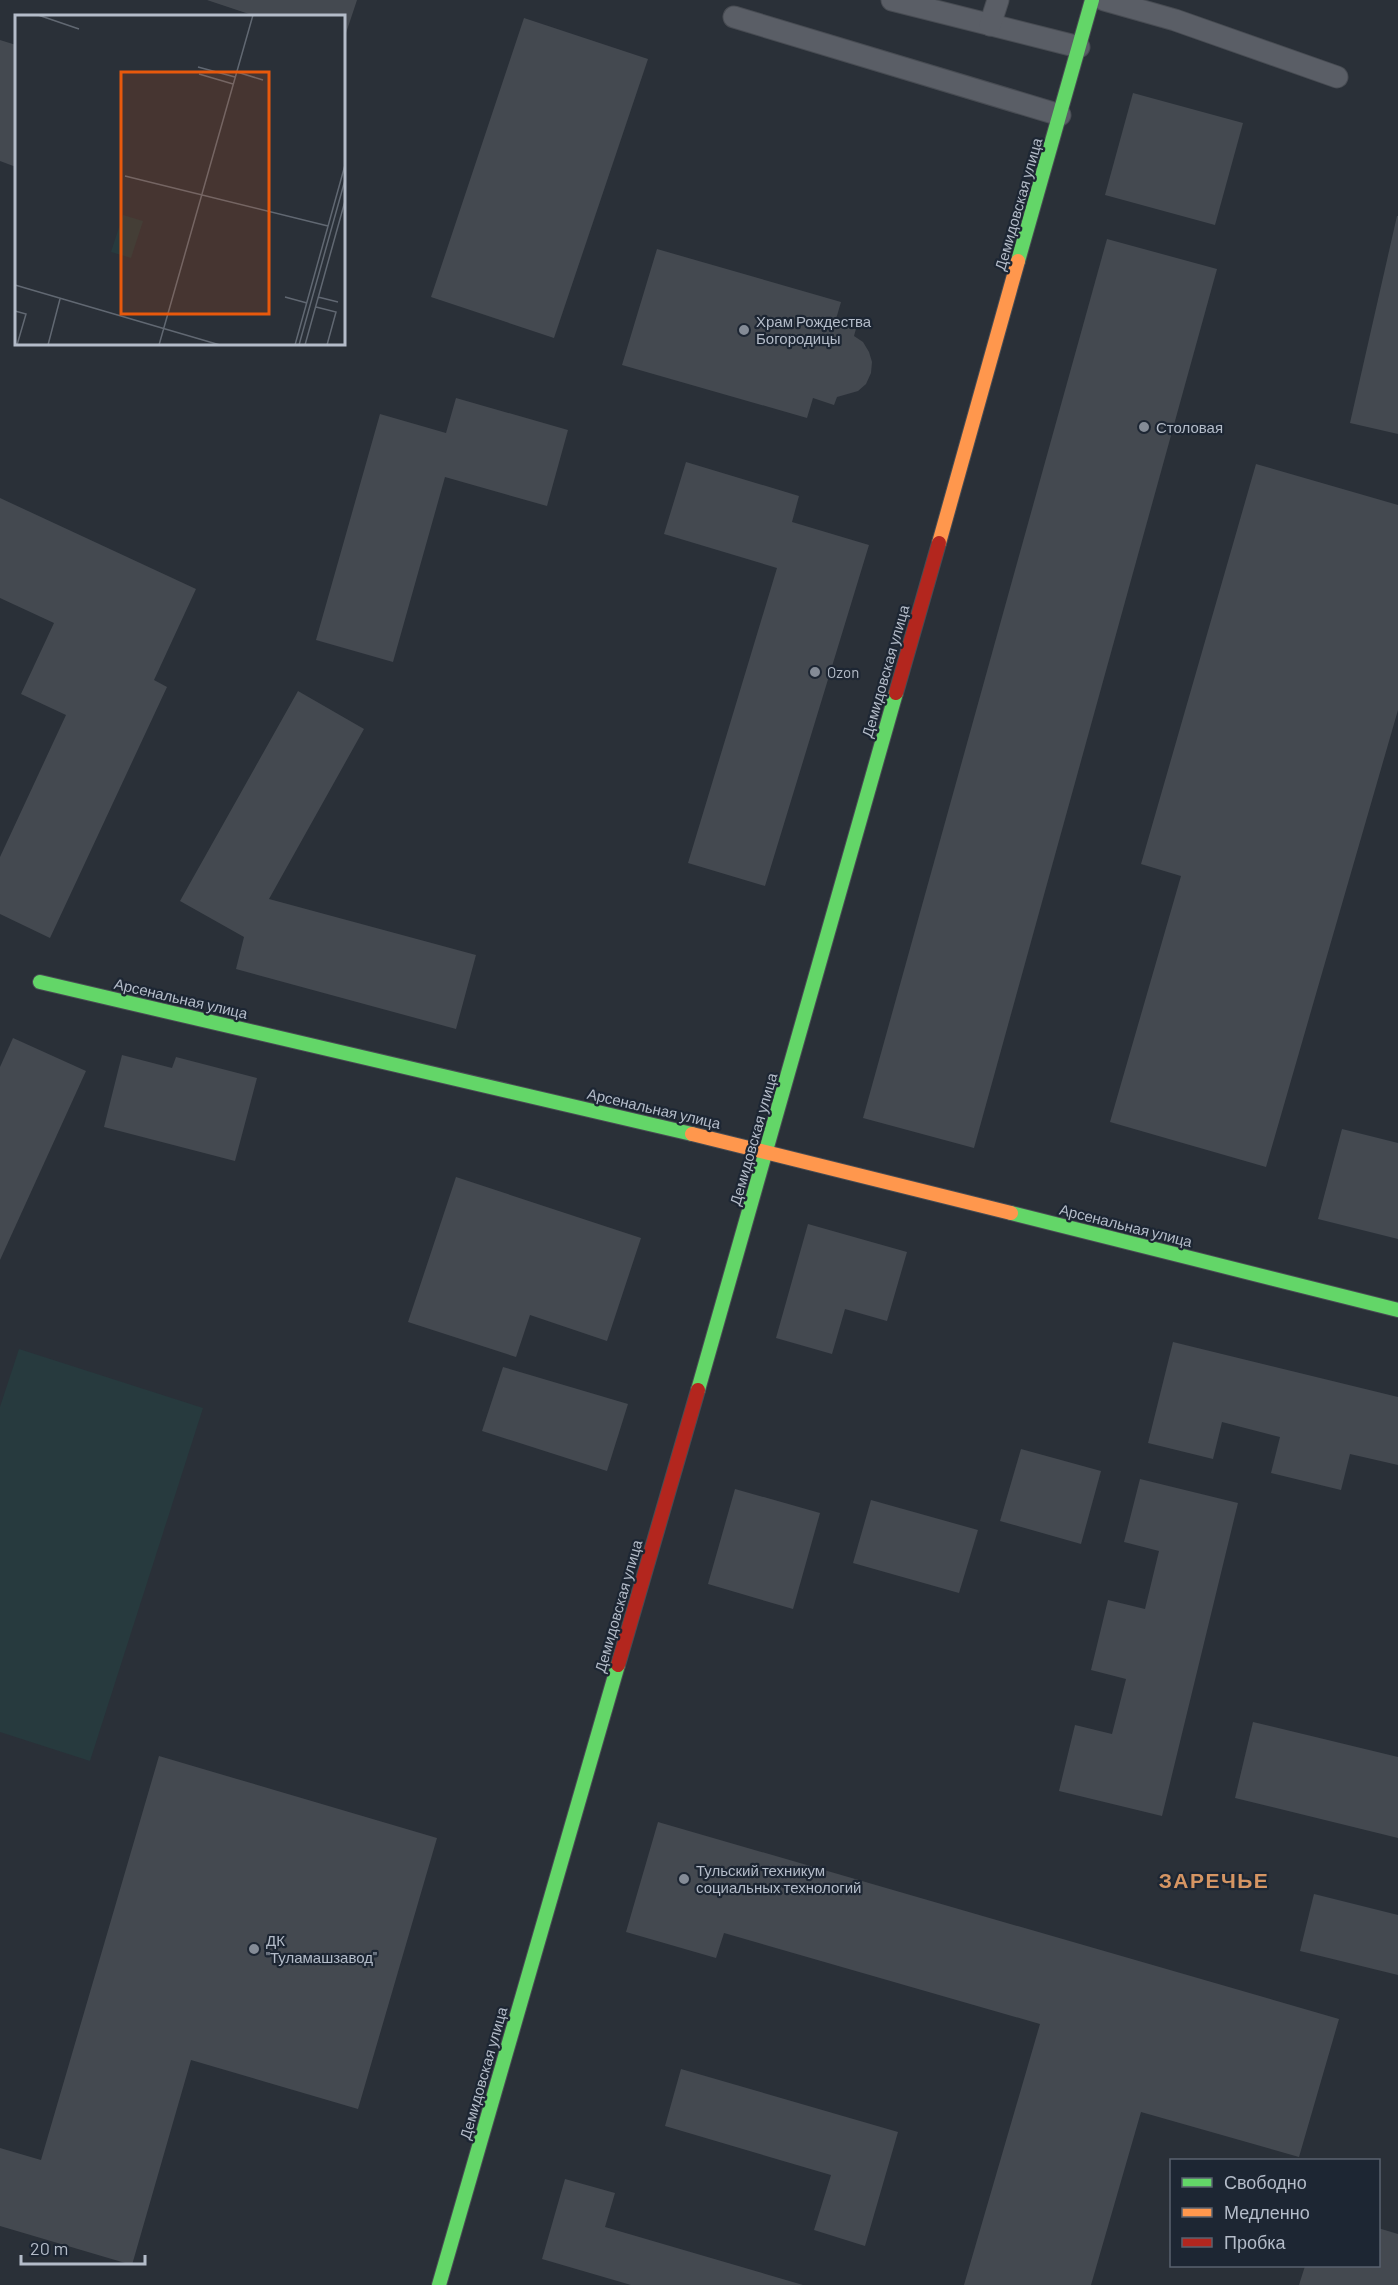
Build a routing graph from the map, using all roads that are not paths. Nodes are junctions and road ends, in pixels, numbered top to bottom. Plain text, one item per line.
1 (892, 0) edge
2 (998, 0) edge
3 (1092, 0) edge
4 (1104, 0) edge
5 (734, 17) dead end
6 (990, 25) junction
7 (1079, 47) junction
8 (1337, 76) dead end
9 (1060, 115) junction
10 (40, 982) dead end
11 (767, 1152) junction
12 (1398, 1310) edge
13 (439, 2285) edge

1 - 6 lane
2 - 6 lane
3 - 7 street, Демидовская улица
4 - 8 lane
5 - 9 lane
6 - 7 lane
7 - 9 street, Демидовская улица
9 - 11 street, Демидовская улица
10 - 11 street, Арсенальная улица
11 - 12 street, Арсенальная улица
11 - 13 street, Демидовская улица

